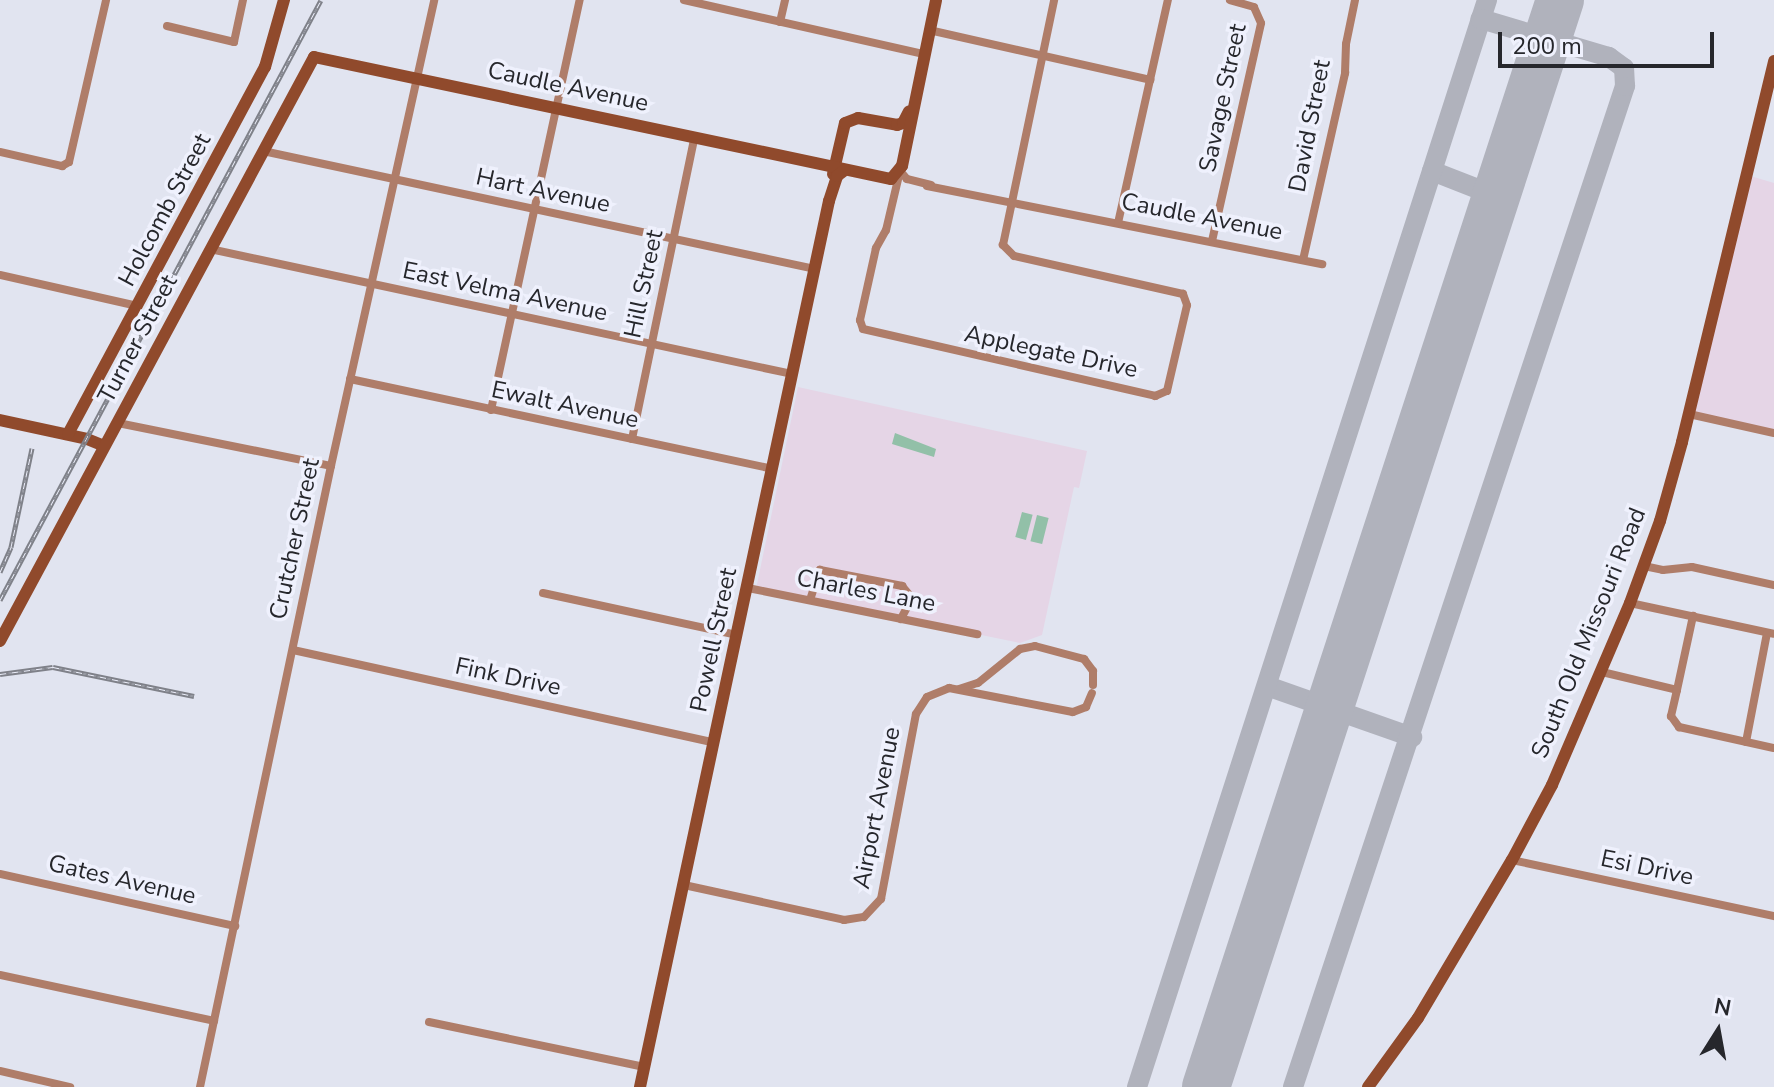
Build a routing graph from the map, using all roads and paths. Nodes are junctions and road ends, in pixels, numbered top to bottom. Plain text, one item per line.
1 (106, 0) edge
2 (243, 0) edge
3 (284, 0) edge
4 (434, 0) edge
5 (580, 0) edge
6 (684, 0) edge
7 (785, 0) edge
8 (936, 0) edge
9 (1054, 0) edge
10 (1168, 0) edge
11 (1230, 0) edge
12 (1355, 0) edge
13 (780, 22) junction
14 (167, 26) dead end
15 (929, 30) junction
16 (924, 54) junction
17 (1042, 55) junction
18 (314, 57) joint
19 (1774, 61) edge
20 (417, 78) junction
21 (1150, 80) junction
22 (916, 89) junction
23 (557, 107) junction
24 (897, 125) junction
25 (695, 136) junction
26 (908, 139) junction
27 (263, 151) junction
28 (0, 152) edge
29 (838, 154) junction
30 (813, 161) junction
31 (839, 168) junction
32 (897, 177) junction
33 (393, 180) junction
34 (1011, 202) junction
35 (534, 210) junction
36 (1118, 223) junction
37 (674, 239) junction
38 (1212, 241) junction
39 (210, 249) junction
40 (1303, 260) junction
41 (1322, 264) dead end
42 (815, 269) junction
43 (0, 275) edge
44 (372, 284) junction
45 (139, 306) junction
46 (511, 313) junction
47 (652, 344) junction
48 (792, 374) junction
49 (350, 379) junction
50 (491, 410) junction
51 (1689, 414) junction
52 (0, 420) edge
53 (118, 423) junction
54 (1774, 433) edge
55 (68, 434) junction
56 (632, 439) junction
57 (104, 446) junction
58 (331, 466) junction
59 (772, 469) junction
60 (1644, 566) junction
61 (1774, 585) edge
62 (748, 588) junction
63 (543, 593) dead end
64 (810, 600) junction
65 (1630, 603) junction
66 (1693, 616) junction
67 (901, 619) junction
68 (977, 634) dead end
69 (1770, 634) edge
70 (737, 635) junction
71 (0, 641) edge
72 (293, 650) junction
73 (1602, 672) junction
74 (958, 689) junction
75 (1677, 690) junction
76 (1746, 742) junction
77 (715, 743) junction
78 (1774, 748) edge
79 (1512, 860) junction
80 (0, 874) edge
81 (684, 885) junction
82 (1774, 916) edge
83 (235, 926) junction
84 (0, 975) edge
85 (214, 1021) junction
86 (429, 1022) dead end
87 (644, 1067) junction
88 (0, 1071) edge
89 (70, 1087) edge
90 (200, 1087) edge
91 (640, 1087) edge
92 (1368, 1087) edge

1 - 28 street
2 - 14 street
3 - 45 street, Holcomb Street
4 - 20 street, Crutcher Street
5 - 23 street
6 - 13 street
7 - 13 street
8 - 15 street
9 - 17 street
10 - 21 street
11 - 38 street, Savage Street
12 - 40 street, David Street
13 - 16 street
15 - 16 street
15 - 17 street
16 - 22 street
17 - 21 street
17 - 34 street
18 - 20 street, Caudle Avenue
18 - 27 street, Turner Street
19 - 51 street, South Old Missouri Road
20 - 23 street, Caudle Avenue
20 - 33 street, Crutcher Street
21 - 36 street
22 - 24 street
22 - 26 street
23 - 25 street, Caudle Avenue
23 - 35 street
24 - 26 street
24 - 29 street, Powell Street
25 - 30 street, Caudle Avenue
25 - 37 street, Hill Street
26 - 32 street
27 - 33 street, Hart Avenue
27 - 39 street, Turner Street
29 - 30 street, Caudle Avenue
29 - 31 street, Powell Street
30 - 31 street, Caudle Avenue
31 - 32 street, Caudle Avenue
31 - 42 street, Powell Street
32 - 34 street, Caudle Avenue
32 - 34 street, Applegate Drive
33 - 35 street, Hart Avenue
33 - 44 street, Crutcher Street
34 - 36 street, Caudle Avenue
35 - 37 street, Hart Avenue
35 - 46 street
36 - 38 street, Caudle Avenue
37 - 42 street, Hart Avenue
37 - 47 street, Hill Street
38 - 40 street, Caudle Avenue
39 - 44 street, East Velma Avenue
39 - 53 street, Turner Street
40 - 41 street, Caudle Avenue
42 - 48 street, Powell Street
43 - 45 street
44 - 46 street, East Velma Avenue
44 - 49 street, Crutcher Street
45 - 55 street, Holcomb Street
46 - 47 street, East Velma Avenue
46 - 50 street
47 - 48 street, East Velma Avenue
47 - 56 street, Hill Street
48 - 59 street, Powell Street
49 - 50 street, Ewalt Avenue
49 - 58 street, Crutcher Street
50 - 56 street, Ewalt Avenue
51 - 54 street
51 - 60 street, South Old Missouri Road
52 - 55 street
53 - 57 street, Turner Street
53 - 58 street
55 - 57 street
56 - 59 street, Ewalt Avenue
57 - 71 street, Turner Street
58 - 72 street, Crutcher Street
59 - 62 street, Powell Street
60 - 61 street
60 - 65 street, South Old Missouri Road
62 - 64 street, Charles Lane
62 - 70 street, Powell Street
63 - 70 street
64 - 67 street, Charles Lane
64 - 67 street
65 - 66 street
65 - 73 street, South Old Missouri Road
66 - 69 street
66 - 75 street
67 - 68 street, Charles Lane
69 - 76 street
70 - 77 street, Powell Street
72 - 77 street, Fink Drive
72 - 83 street, Crutcher Street
73 - 75 street
73 - 79 street, South Old Missouri Road
74 - 74 street, Airport Avenue
74 - 81 street, Airport Avenue
75 - 76 street
76 - 78 street
77 - 81 street, Powell Street
79 - 82 street, Esi Drive
79 - 92 street, South Old Missouri Road
80 - 83 street, Gates Avenue
81 - 87 street, Powell Street
83 - 85 street, Crutcher Street
84 - 85 street
85 - 90 street, Crutcher Street
86 - 87 street
87 - 91 street, Powell Street
88 - 89 street

